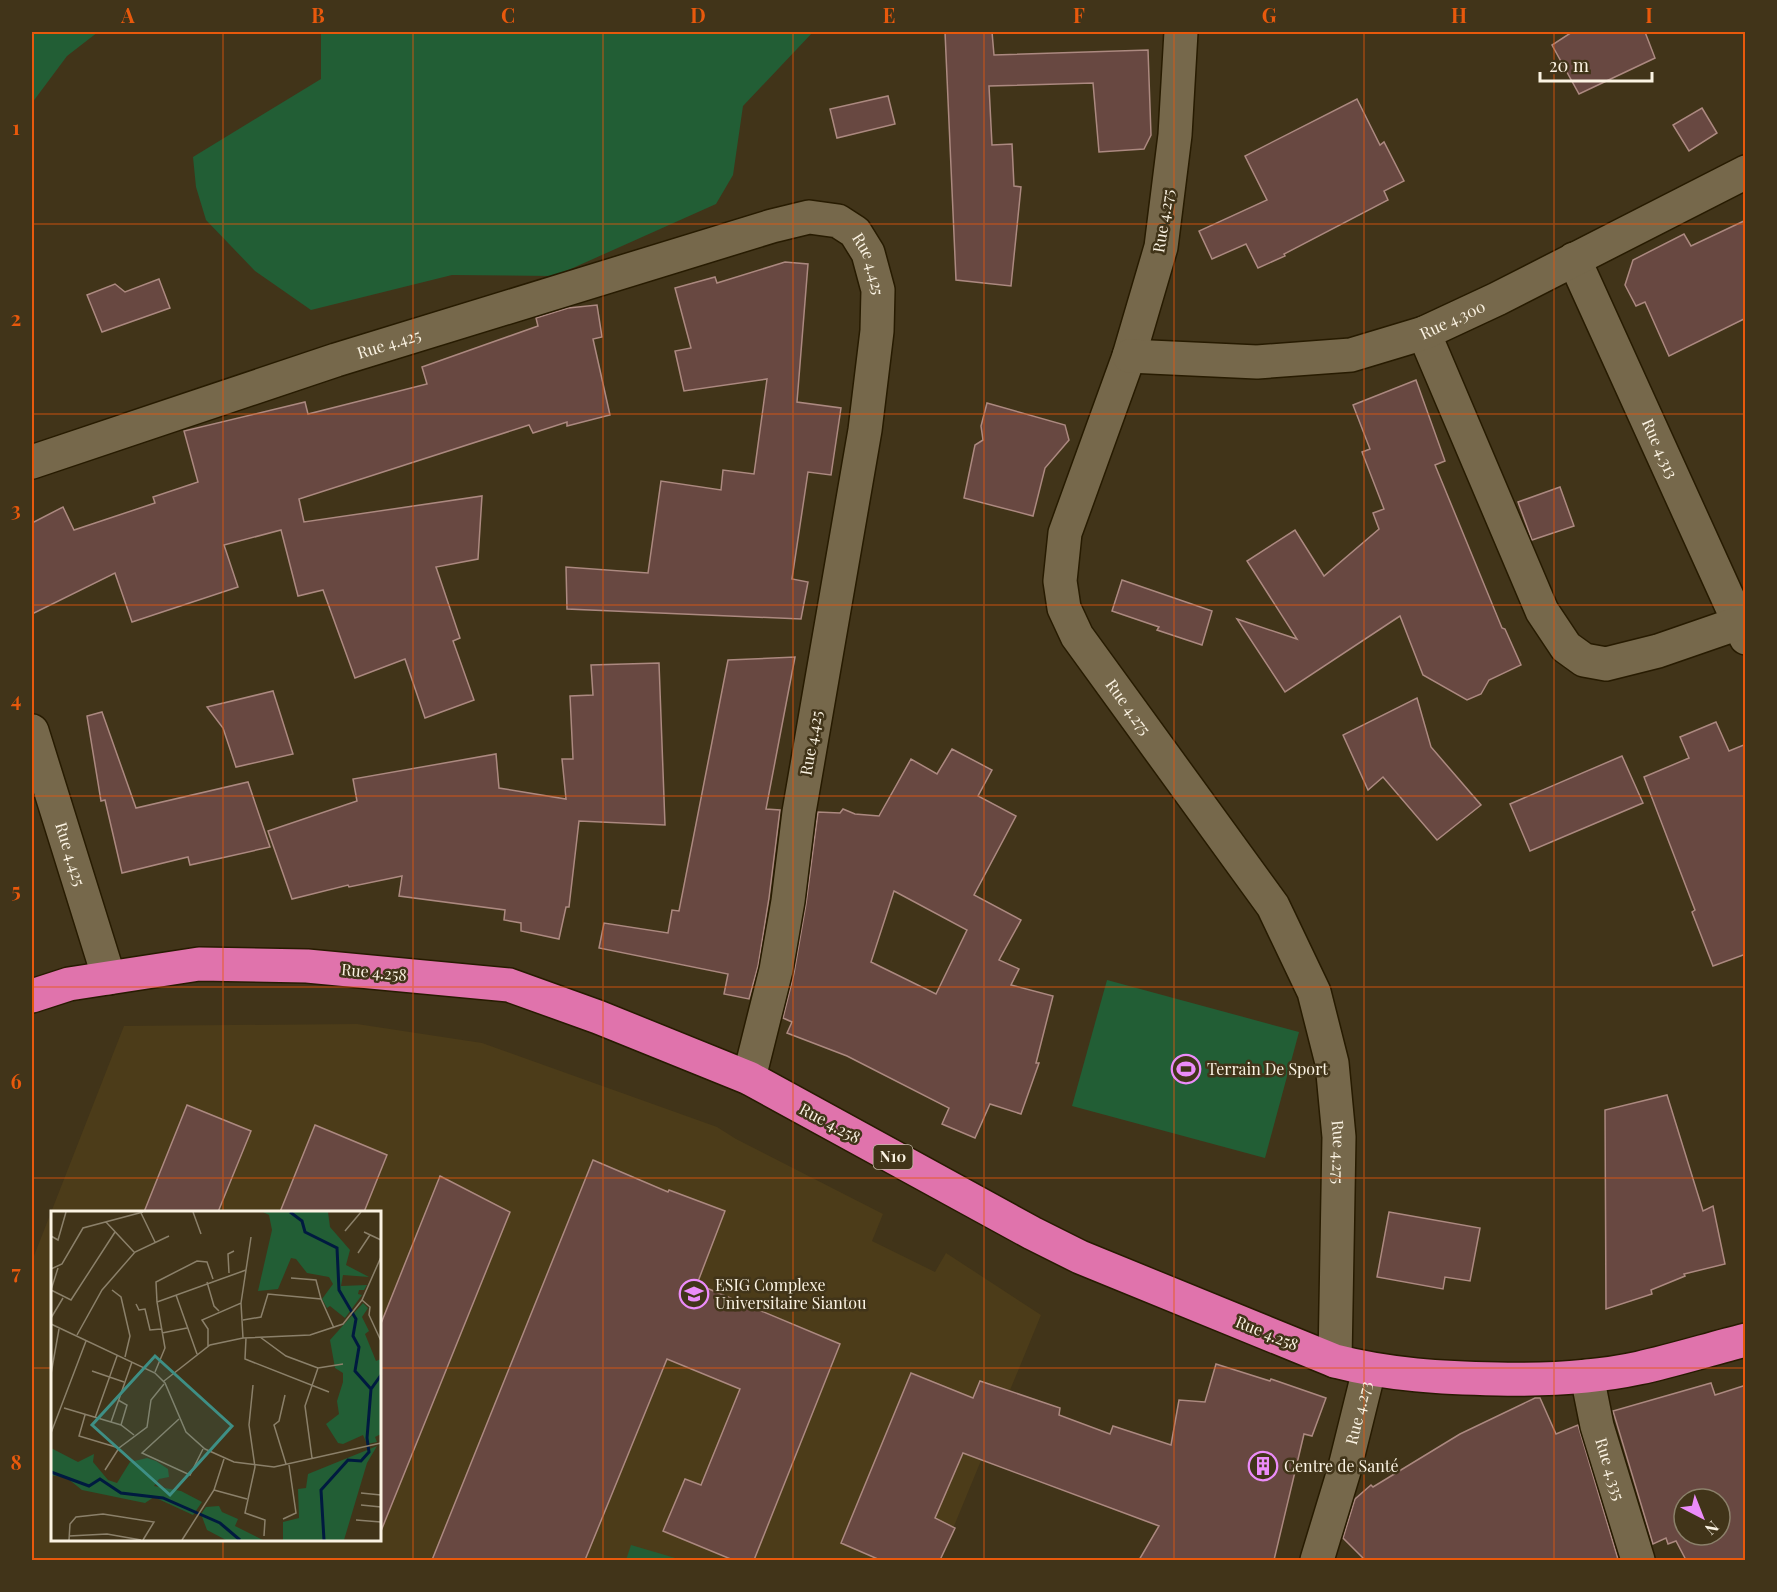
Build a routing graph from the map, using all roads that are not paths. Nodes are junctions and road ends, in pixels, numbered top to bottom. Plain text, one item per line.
1 (1181, 32) edge
2 (1746, 172) edge
3 (1574, 259) junction
4 (1424, 333) junction
5 (1129, 356) junction
6 (32, 462) edge
7 (1742, 631) edge
8 (32, 731) edge
9 (109, 978) junction
10 (32, 996) edge
11 (749, 1078) junction
12 (1746, 1340) edge
13 (1335, 1361) junction
14 (1369, 1370) junction
15 (1587, 1376) junction
16 (1317, 1560) edge
17 (1638, 1560) edge

1 - 5 street, Rue 4.275
2 - 3 street, Rue 4.300
3 - 4 street, Rue 4.300
3 - 7 street, Rue 4.313
4 - 5 street, Rue 4.300
4 - 7 street
5 - 13 street, Rue 4.275
6 - 11 street, Rue 4.425
8 - 9 street, Rue 4.425
9 - 10 highway, Rue 4.258 / N10
9 - 11 highway, Rue 4.258 / N10
11 - 13 highway, Rue 4.258 / N10
12 - 15 highway, Rue 4.258 / N10
13 - 14 highway, Rue 4.258 / N10
14 - 15 highway, Rue 4.258 / N10
14 - 16 street, Rue 4.273
15 - 17 street, Rue 4.335

